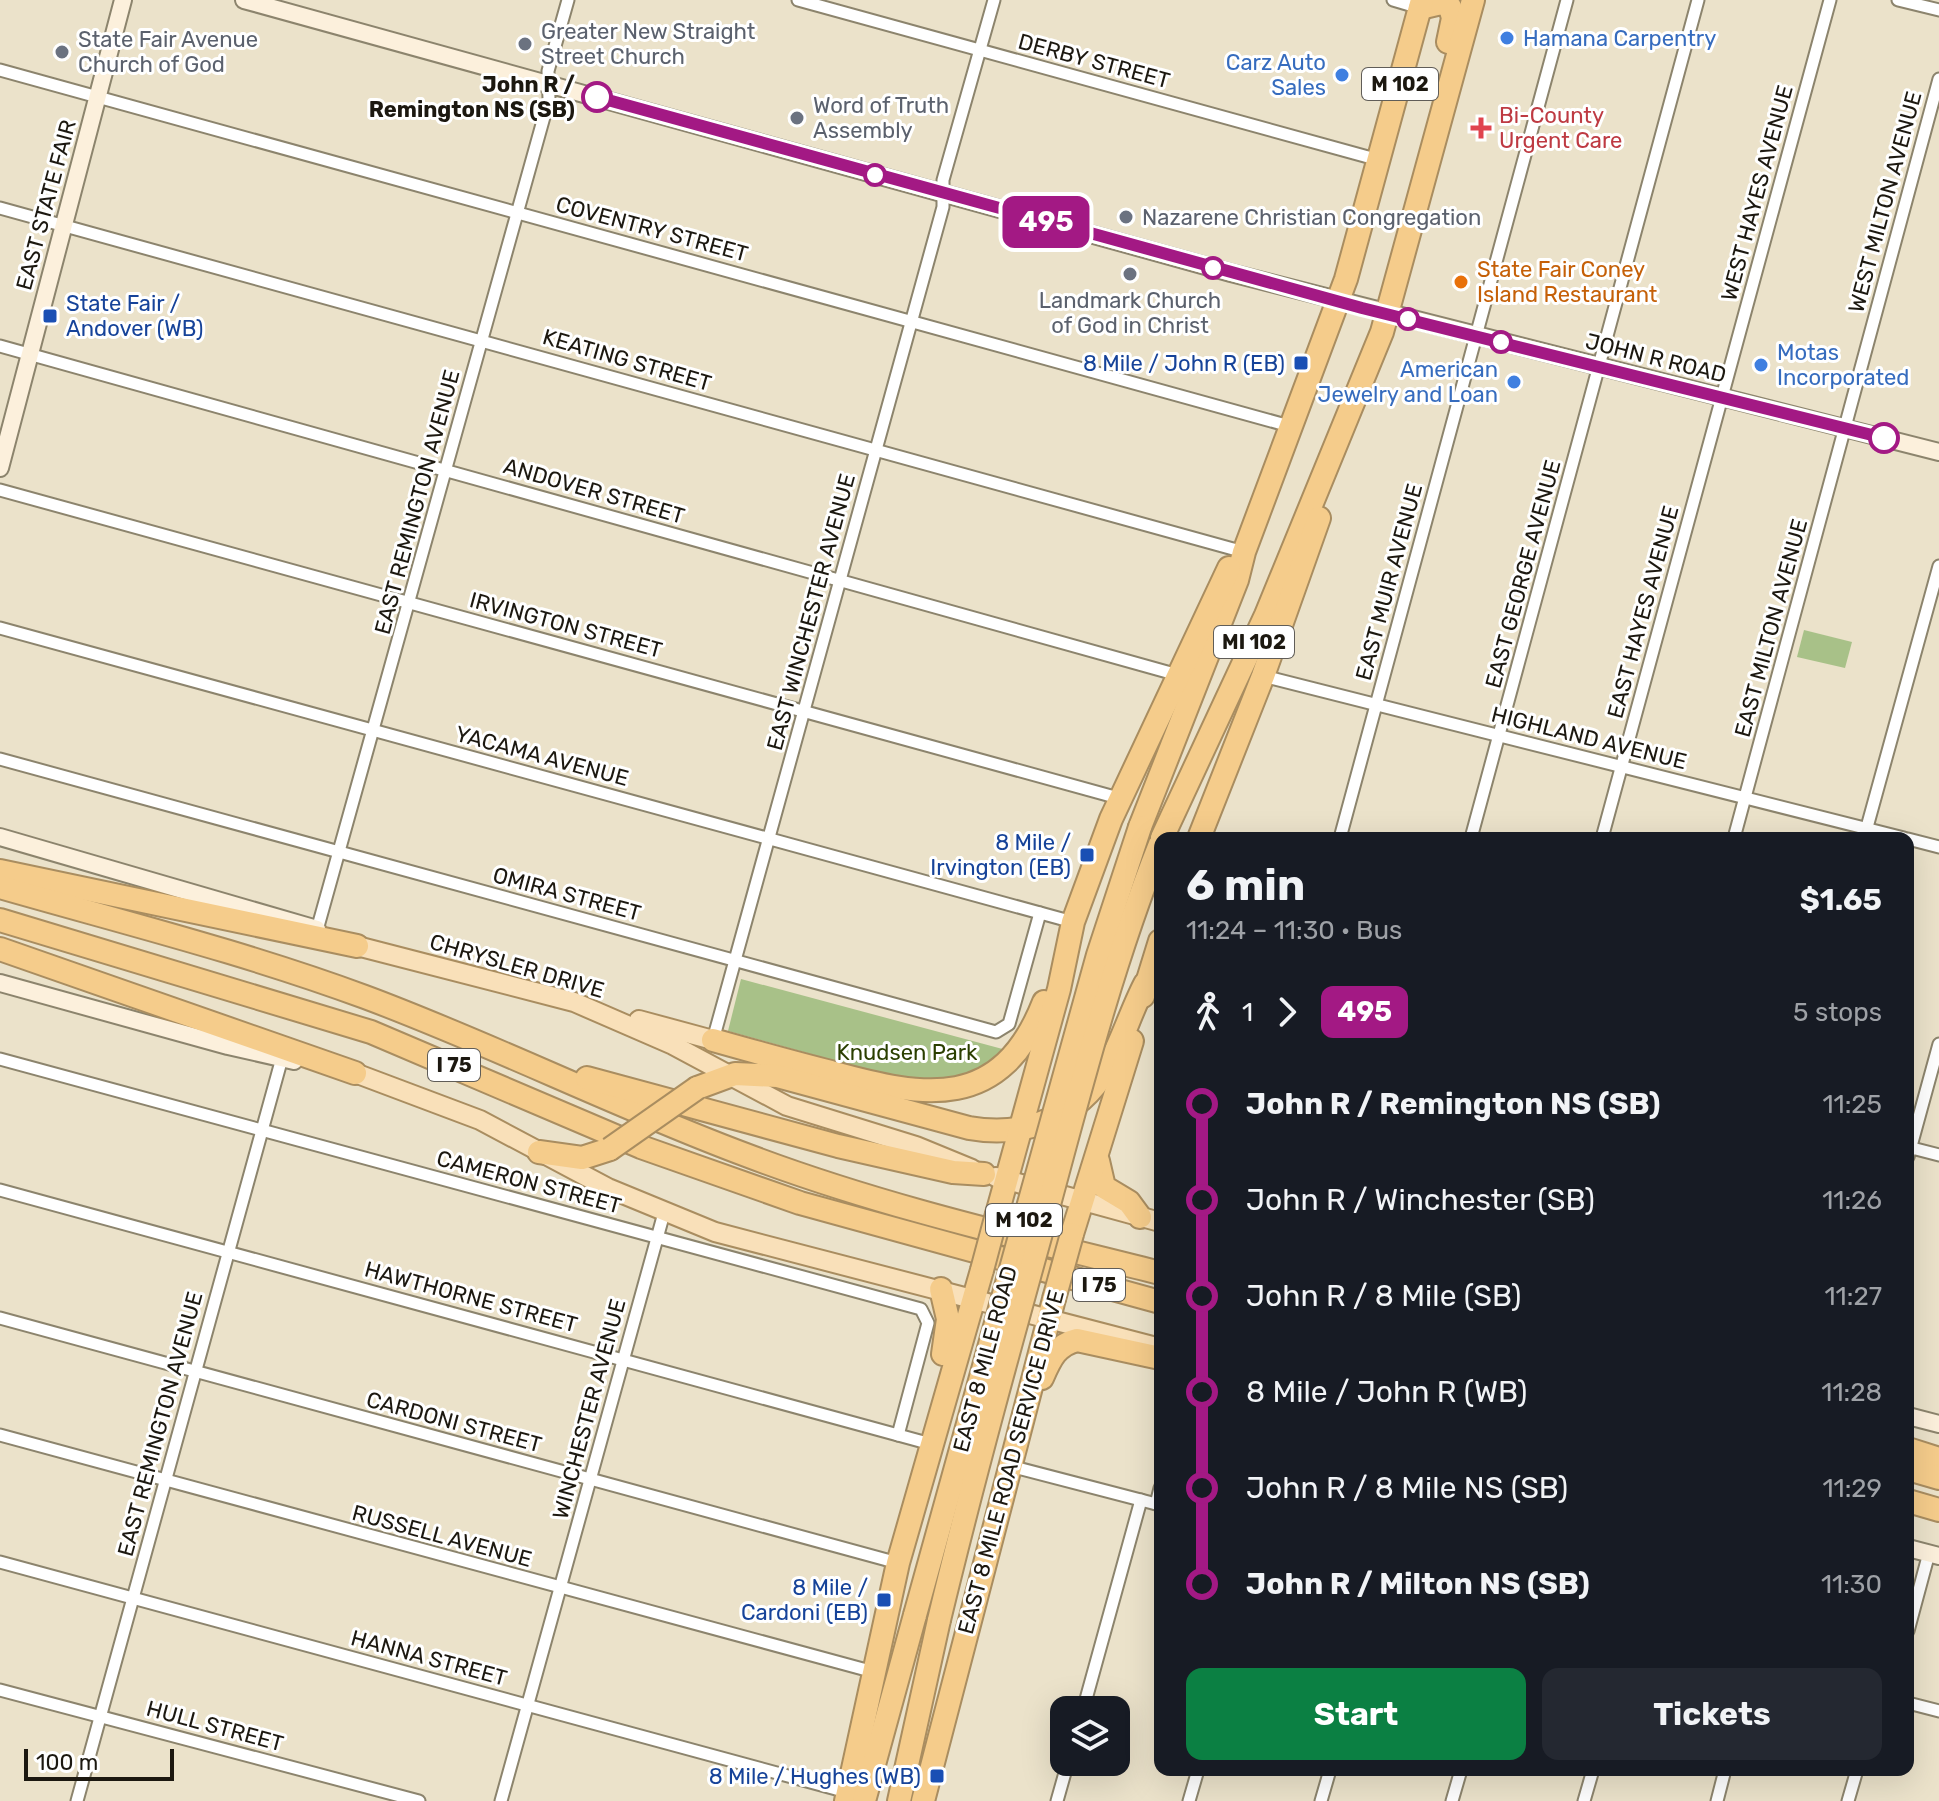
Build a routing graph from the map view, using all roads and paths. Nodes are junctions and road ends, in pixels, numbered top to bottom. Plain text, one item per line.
1 (123, 0) edge
2 (244, 0) edge
3 (568, 0) edge
4 (798, 0) edge
5 (994, 0) edge
6 (1393, 0) edge
7 (1473, 0) edge
8 (1567, 0) edge
9 (1698, 0) edge
10 (1830, 0) edge
11 (1898, 0) edge
12 (1421, 4) edge
13 (1939, 10) edge
14 (980, 50) junction
15 (0, 70) edge
16 (1939, 79) edge
17 (548, 84) junction
18 (97, 97) junction
19 (1379, 160) junction
20 (943, 194) junction
21 (0, 208) edge
22 (517, 213) junction
23 (64, 223) junction
24 (1410, 234) junction
25 (1339, 301) junction
26 (1388, 314) junction
27 (911, 321) junction
28 (1477, 336) junction
29 (482, 340) junction
30 (0, 346) edge
31 (30, 354) junction
32 (1600, 366) junction
33 (1723, 397) junction
34 (1293, 427) junction
35 (1846, 428) junction
36 (1337, 447) junction
37 (876, 450) junction
38 (1939, 452) edge
39 (0, 468) edge
40 (446, 470) junction
41 (0, 490) edge
42 (1244, 552) junction
43 (1939, 566) edge
44 (840, 580) junction
45 (410, 603) junction
46 (0, 628) edge
47 (1178, 675) junction
48 (1263, 676) junction
49 (1376, 706) junction
50 (804, 711) junction
51 (374, 731) junction
52 (1499, 736) junction
53 (0, 759) edge
54 (1622, 767) junction
55 (1745, 798) junction
56 (1122, 799) junction
57 (1140, 827) joint
58 (1165, 832) edge
59 (1201, 832) edge
60 (1342, 832) edge
61 (1473, 832) edge
62 (1604, 832) edge
63 (1736, 832) edge
64 (1863, 832) edge
65 (1866, 832) edge
66 (0, 837) edge
67 (769, 839) junction
68 (1914, 840) edge
69 (1939, 847) edge
70 (340, 853) junction
71 (1154, 859) edge
72 (0, 871) edge
73 (0, 887) edge
74 (1040, 913) junction
75 (0, 920) edge
76 (1073, 922) junction
77 (317, 930) junction
78 (357, 946) junction
79 (0, 949) edge
80 (1064, 952) junction
81 (1154, 960) edge
82 (735, 961) junction
83 (0, 983) edge
84 (1145, 984) junction
85 (574, 1002) junction
86 (713, 1040) junction
87 (1939, 1044) edge
88 (282, 1058) junction
89 (0, 1059) edge
90 (535, 1066) junction
91 (355, 1073) junction
92 (728, 1076) junction
93 (1021, 1128) junction
94 (262, 1131) junction
95 (1914, 1133) edge
96 (539, 1152) junction
97 (1914, 1152) edge
98 (1098, 1155) junction
99 (1939, 1155) edge
100 (984, 1174) junction
101 (1007, 1180) junction
102 (0, 1190) edge
103 (1083, 1202) junction
104 (664, 1213) junction
105 (1150, 1220) edge
106 (657, 1237) junction
107 (229, 1252) junction
108 (1154, 1271) edge
109 (1061, 1274) junction
110 (941, 1289) junction
111 (973, 1297) junction
112 (1154, 1300) edge
113 (1051, 1308) junction
114 (0, 1318) edge
115 (1154, 1346) edge
116 (1154, 1357) edge
117 (624, 1360) junction
118 (196, 1372) junction
119 (1914, 1418) edge
120 (1939, 1424) edge
121 (1018, 1430) junction
122 (0, 1435) edge
123 (898, 1435) junction
124 (931, 1444) junction
125 (1914, 1451) edge
126 (1939, 1459) edge
127 (1010, 1466) junction
128 (1914, 1471) edge
129 (1939, 1478) edge
130 (591, 1479) junction
131 (166, 1480) junction
132 (1141, 1500) junction
133 (1154, 1503) edge
134 (1914, 1503) edge
135 (1939, 1510) edge
136 (1914, 1518) edge
137 (1939, 1524) edge
138 (1914, 1550) edge
139 (1934, 1555) edge
140 (0, 1562) edge
141 (898, 1563) junction
142 (561, 1589) junction
143 (133, 1598) junction
144 (1914, 1613) edge
145 (874, 1672) junction
146 (0, 1690) edge
147 (1087, 1696) edge
148 (1914, 1705) edge
149 (528, 1706) junction
150 (1939, 1711) edge
151 (100, 1717) junction
152 (1064, 1776) edge
153 (1196, 1776) edge
154 (1328, 1776) edge
155 (1459, 1776) edge
156 (1591, 1776) edge
157 (1723, 1776) edge
158 (1855, 1776) edge
159 (852, 1798) edge
160 (77, 1801) edge
161 (419, 1801) edge
162 (501, 1801) edge
163 (899, 1801) edge
164 (923, 1801) edge
165 (1057, 1801) edge
166 (1189, 1801) edge
167 (1321, 1801) edge
168 (1452, 1801) edge
169 (1584, 1801) edge
170 (1717, 1801) edge
171 (1848, 1801) edge

1 - 18 main road, EAST STATE FAIR
2 - 17 main road, JOHN R ROAD
3 - 17 street, EAST REMINGTON AVENUE
4 - 14 street, DERBY STREET
5 - 14 street, EAST WINCHESTER AVENUE
6 - 12 street
7 - 24 highway, M 102
8 - 28 street, EAST MUIR AVENUE
9 - 32 street, EAST GEORGE AVENUE
10 - 33 street, WEST HAYES AVENUE
11 - 13 street
12 - 19 highway, M 102
12 - 24 highway
14 - 19 street, DERBY STREET
14 - 20 street, EAST WINCHESTER AVENUE
15 - 18 street, COVENTRY STREET
16 - 35 street, WEST MILTON AVENUE
17 - 20 main road, JOHN R ROAD
17 - 22 street, EAST REMINGTON AVENUE
18 - 22 street, COVENTRY STREET
18 - 23 main road, EAST STATE FAIR
19 - 25 highway, M 102
20 - 25 main road, JOHN R ROAD
20 - 27 street, EAST WINCHESTER AVENUE
21 - 23 street, KEATING STREET
22 - 27 street, COVENTRY STREET
22 - 29 street, EAST REMINGTON AVENUE
23 - 29 street, KEATING STREET
23 - 31 main road, EAST STATE FAIR
24 - 26 highway, M 102
25 - 26 main road, JOHN R ROAD
25 - 34 highway, M 102
26 - 28 main road, JOHN R ROAD
26 - 36 highway, EAST 8 MILE ROAD / M 102
27 - 34 street, COVENTRY STREET
27 - 37 street, EAST WINCHESTER AVENUE
28 - 32 main road, JOHN R ROAD
28 - 49 street, EAST MUIR AVENUE
29 - 37 street, KEATING STREET
29 - 40 street, EAST REMINGTON AVENUE
30 - 31 street, ANDOVER STREET
31 - 39 main road, EAST STATE FAIR
31 - 40 street, ANDOVER STREET
32 - 33 main road, JOHN R ROAD
32 - 52 street, EAST GEORGE AVENUE
33 - 35 main road, JOHN R ROAD
33 - 54 street, EAST HAYES AVENUE
34 - 42 highway, M 102
35 - 38 main road, JOHN R ROAD
35 - 55 street, EAST MILTON AVENUE
36 - 48 highway
36 - 58 highway, EAST 8 MILE ROAD / MI 102
37 - 42 street, KEATING STREET
37 - 44 street, EAST WINCHESTER AVENUE
40 - 44 street, ANDOVER STREET
40 - 45 street, EAST REMINGTON AVENUE
41 - 45 street, IRVINGTON STREET
42 - 47 highway
42 - 57 highway, MI 102
43 - 65 street
44 - 47 street, ANDOVER STREET
44 - 50 street, EAST WINCHESTER AVENUE
45 - 50 street, IRVINGTON STREET
45 - 51 street, EAST REMINGTON AVENUE
46 - 51 street, YACAMA AVENUE
47 - 56 highway
48 - 49 street, HIGHLAND AVENUE
48 - 59 highway
49 - 52 street, HIGHLAND AVENUE
49 - 60 street, EAST MUIR AVENUE
50 - 56 street, IRVINGTON STREET
50 - 67 street, EAST WINCHESTER AVENUE
51 - 67 street, YACAMA AVENUE
51 - 70 street, EAST REMINGTON AVENUE
52 - 54 street, HIGHLAND AVENUE
52 - 61 street, EAST GEORGE AVENUE
53 - 70 street, OMIRA STREET
54 - 55 street, HIGHLAND AVENUE
54 - 62 street, EAST HAYES AVENUE
55 - 63 street, EAST MILTON AVENUE
55 - 64 street, HIGHLAND AVENUE
56 - 76 highway
57 - 159 highway, EAST 8 MILE ROAD / M 102, bridge
66 - 77 main road, CHRYSLER DRIVE
67 - 74 street, YACAMA AVENUE
67 - 82 street, EAST WINCHESTER AVENUE
68 - 69 street, HIGHLAND AVENUE
70 - 77 street, EAST REMINGTON AVENUE
70 - 82 street, OMIRA STREET
71 - 163 highway, EAST 8 MILE ROAD / M 102, bridge
72 - 78 highway
73 - 90 highway, I 75
74 - 76 street, YACAMA AVENUE
74 - 82 street, OMIRA STREET
75 - 109 highway, I 75
76 - 80 highway
77 - 78 main road, CHRYSLER DRIVE
78 - 85 main road, CHRYSLER DRIVE
79 - 91 highway
80 - 86 highway
80 - 93 highway
81 - 84 highway, EAST 8 MILE ROAD SERVICE DRIVE
82 - 86 street, EAST WINCHESTER AVENUE
83 - 88 main road
84 - 93 highway
84 - 98 highway, EAST 8 MILE ROAD SERVICE DRIVE
85 - 86 main road
85 - 92 main road, CHRYSLER DRIVE
87 - 95 street
88 - 91 main road
88 - 94 street, EAST REMINGTON AVENUE
89 - 94 street, CAMERON STREET
90 - 100 highway
90 - 108 highway, I 75
91 - 96 main road
92 - 93 highway
92 - 96 highway, bridge
92 - 100 main road, CHRYSLER DRIVE
93 - 101 highway
94 - 106 street, CAMERON STREET
94 - 107 street, EAST REMINGTON AVENUE
96 - 104 main road
97 - 99 street
98 - 103 highway, EAST 8 MILE ROAD SERVICE DRIVE
98 - 105 highway
100 - 101 main road, CHRYSLER DRIVE
101 - 103 main road, CHRYSLER DRIVE
101 - 111 highway, EAST 8 MILE ROAD, bridge
102 - 107 street, HAWTHORNE STREET
103 - 105 main road, CHRYSLER DRIVE
103 - 109 highway, EAST 8 MILE ROAD SERVICE DRIVE, bridge
104 - 106 street, WINCHESTER AVENUE
104 - 110 main road
106 - 117 street, WINCHESTER AVENUE
106 - 123 street, CAMERON STREET
107 - 117 street, HAWTHORNE STREET
107 - 118 street, EAST REMINGTON AVENUE
109 - 112 highway, I 75
109 - 113 highway, EAST 8 MILE ROAD SERVICE DRIVE, bridge
110 - 111 main road
110 - 124 highway
111 - 113 main road
111 - 124 highway, EAST 8 MILE ROAD
113 - 115 main road
113 - 121 highway, EAST 8 MILE ROAD SERVICE DRIVE
114 - 118 street, CARDONI STREET
116 - 121 highway
117 - 123 street, HAWTHORNE STREET
117 - 130 street, WINCHESTER AVENUE
118 - 130 street, CARDONI STREET
118 - 131 street, EAST REMINGTON AVENUE
119 - 120 main road
121 - 127 highway, EAST 8 MILE ROAD SERVICE DRIVE
122 - 131 street, RUSSELL AVENUE
123 - 124 street, HAWTHORNE STREET
124 - 141 highway, EAST 8 MILE ROAD
125 - 126 highway
127 - 132 street
127 - 164 highway, EAST 8 MILE ROAD SERVICE DRIVE
128 - 129 highway
130 - 141 street, CARDONI STREET
130 - 142 street, WINCHESTER AVENUE
131 - 142 street, RUSSELL AVENUE
131 - 143 street, EAST REMINGTON AVENUE
132 - 133 street
132 - 147 street
134 - 135 highway
136 - 137 highway
138 - 139 main road
139 - 144 street
140 - 143 street, HANNA STREET
141 - 145 highway, EAST 8 MILE ROAD
142 - 145 street, RUSSELL AVENUE
142 - 149 street, WINCHESTER AVENUE
143 - 149 street, HANNA STREET
143 - 151 street, EAST REMINGTON AVENUE
145 - 159 highway, EAST 8 MILE ROAD
146 - 151 street, HULL STREET
148 - 150 street
149 - 159 street, HANNA STREET
149 - 162 street, WINCHESTER AVENUE
151 - 160 street, EAST REMINGTON AVENUE
151 - 161 street, HULL STREET
152 - 165 street
153 - 166 street
154 - 167 street
155 - 168 street
156 - 169 street
157 - 170 street
158 - 171 street

